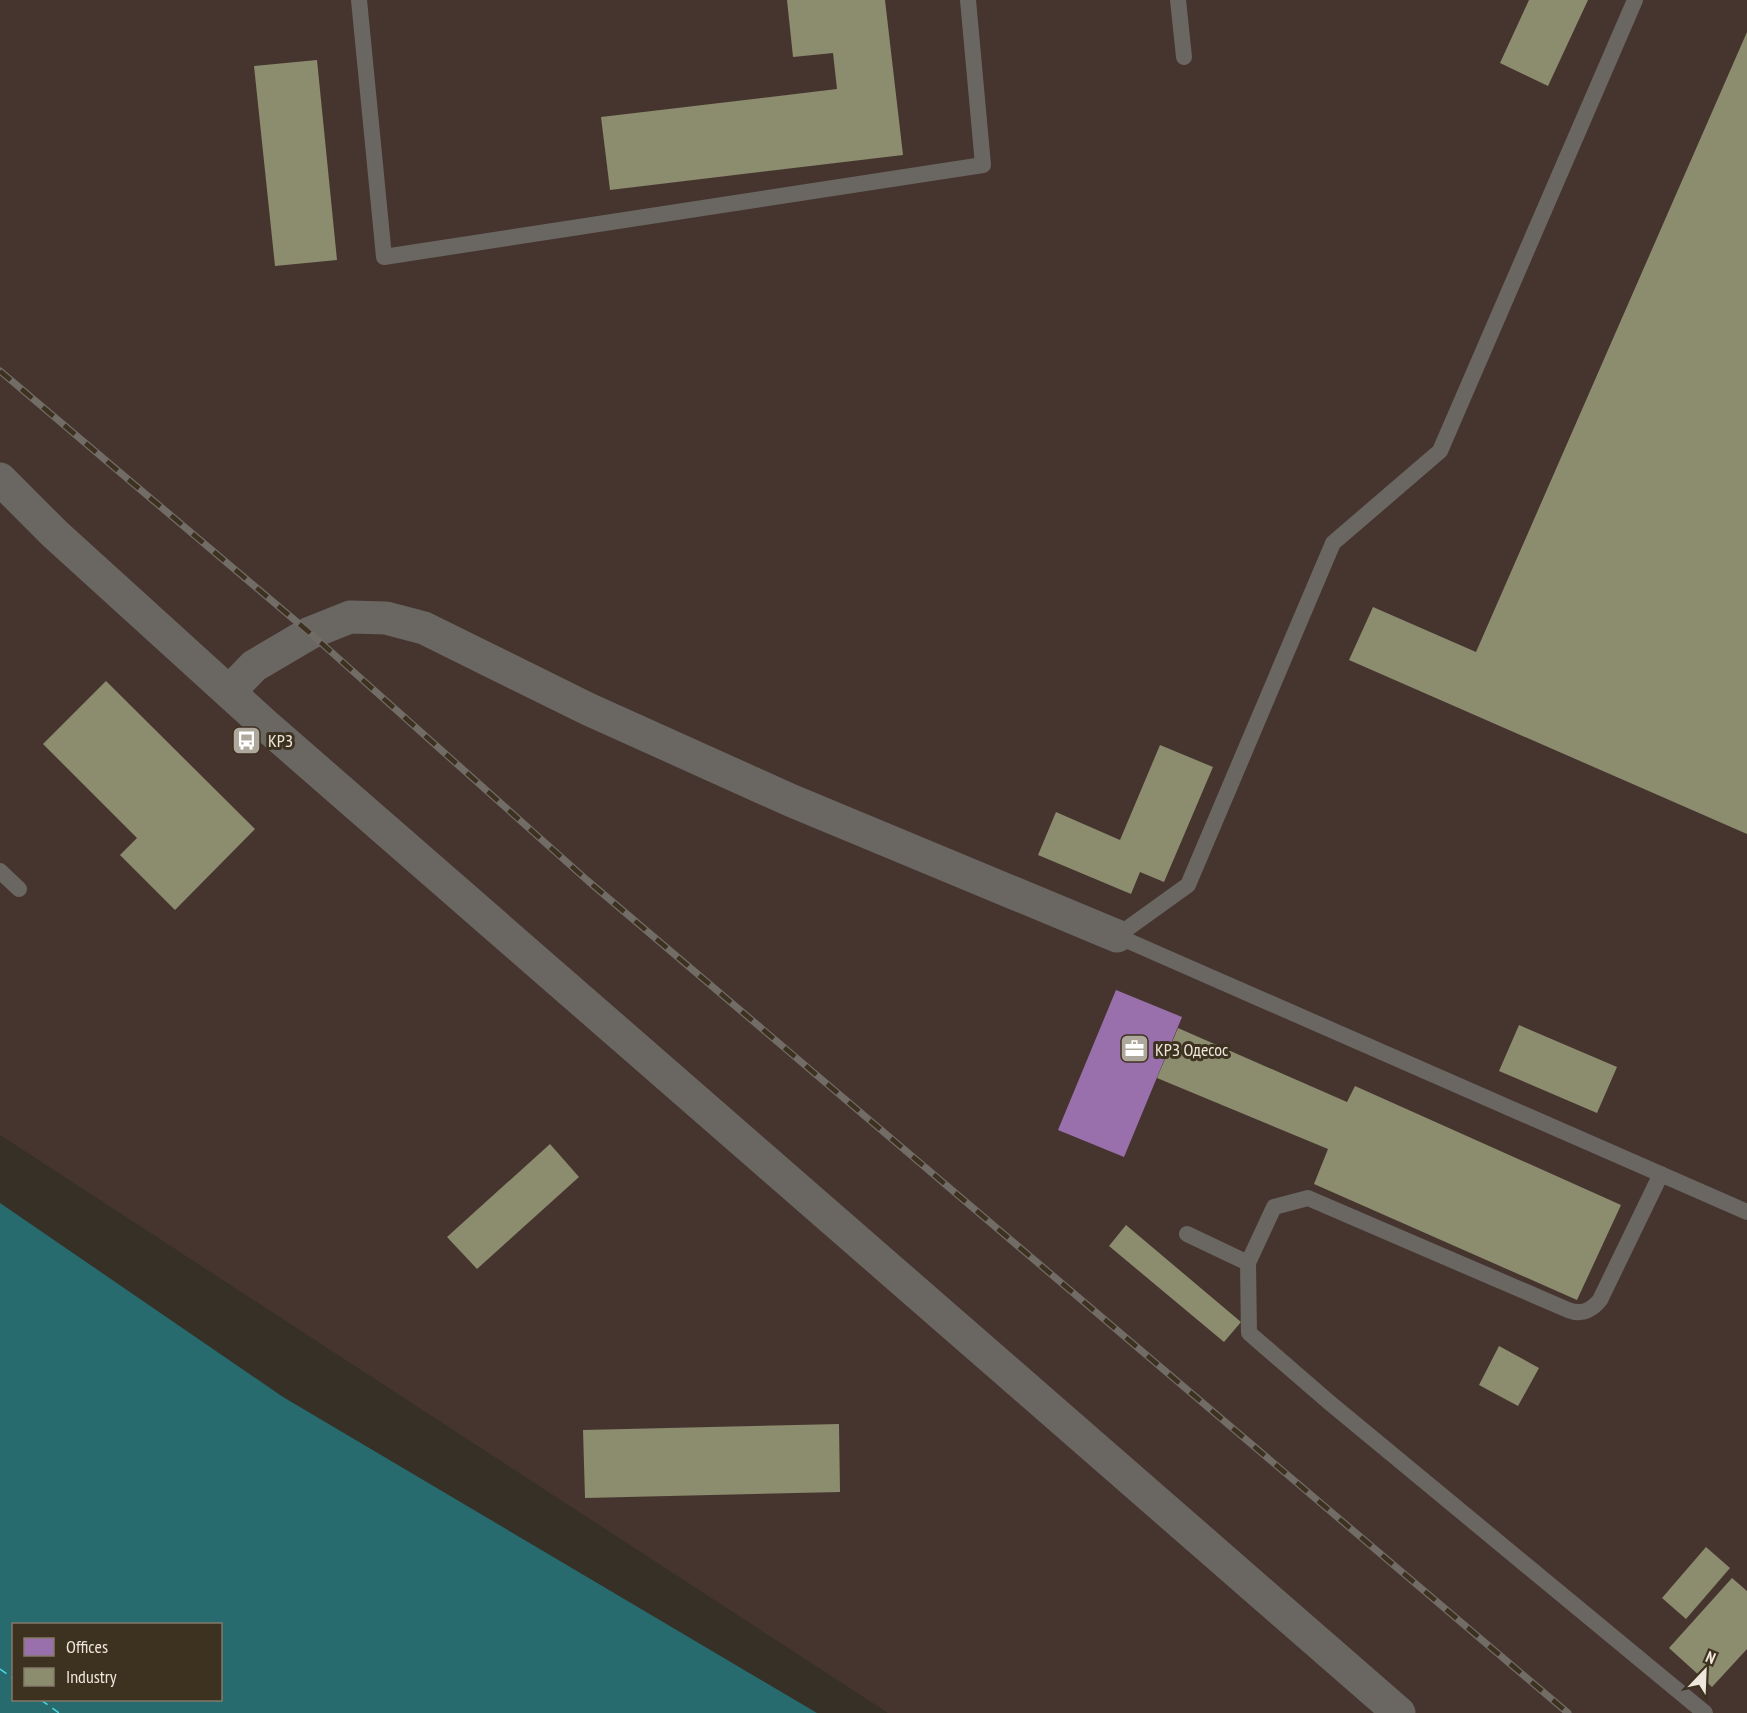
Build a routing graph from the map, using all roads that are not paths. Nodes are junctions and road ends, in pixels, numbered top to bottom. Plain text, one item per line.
1 (359, 0) edge
2 (968, 0) edge
3 (1178, 0) edge
4 (1635, 0) edge
5 (1184, 57) dead end
6 (0, 479) edge
7 (229, 692) junction
8 (0, 871) edge
9 (19, 889) dead end
10 (1117, 936) junction
11 (1661, 1174) junction
12 (1747, 1212) edge
13 (1187, 1234) dead end
14 (1248, 1263) junction
15 (1399, 1713) edge
16 (1705, 1713) edge

1 - 2 lane
3 - 5 lane
4 - 10 lane
6 - 7 street
7 - 10 street
7 - 15 street
8 - 9 lane
10 - 11 lane
11 - 12 lane
11 - 14 lane
13 - 14 lane
14 - 16 lane

